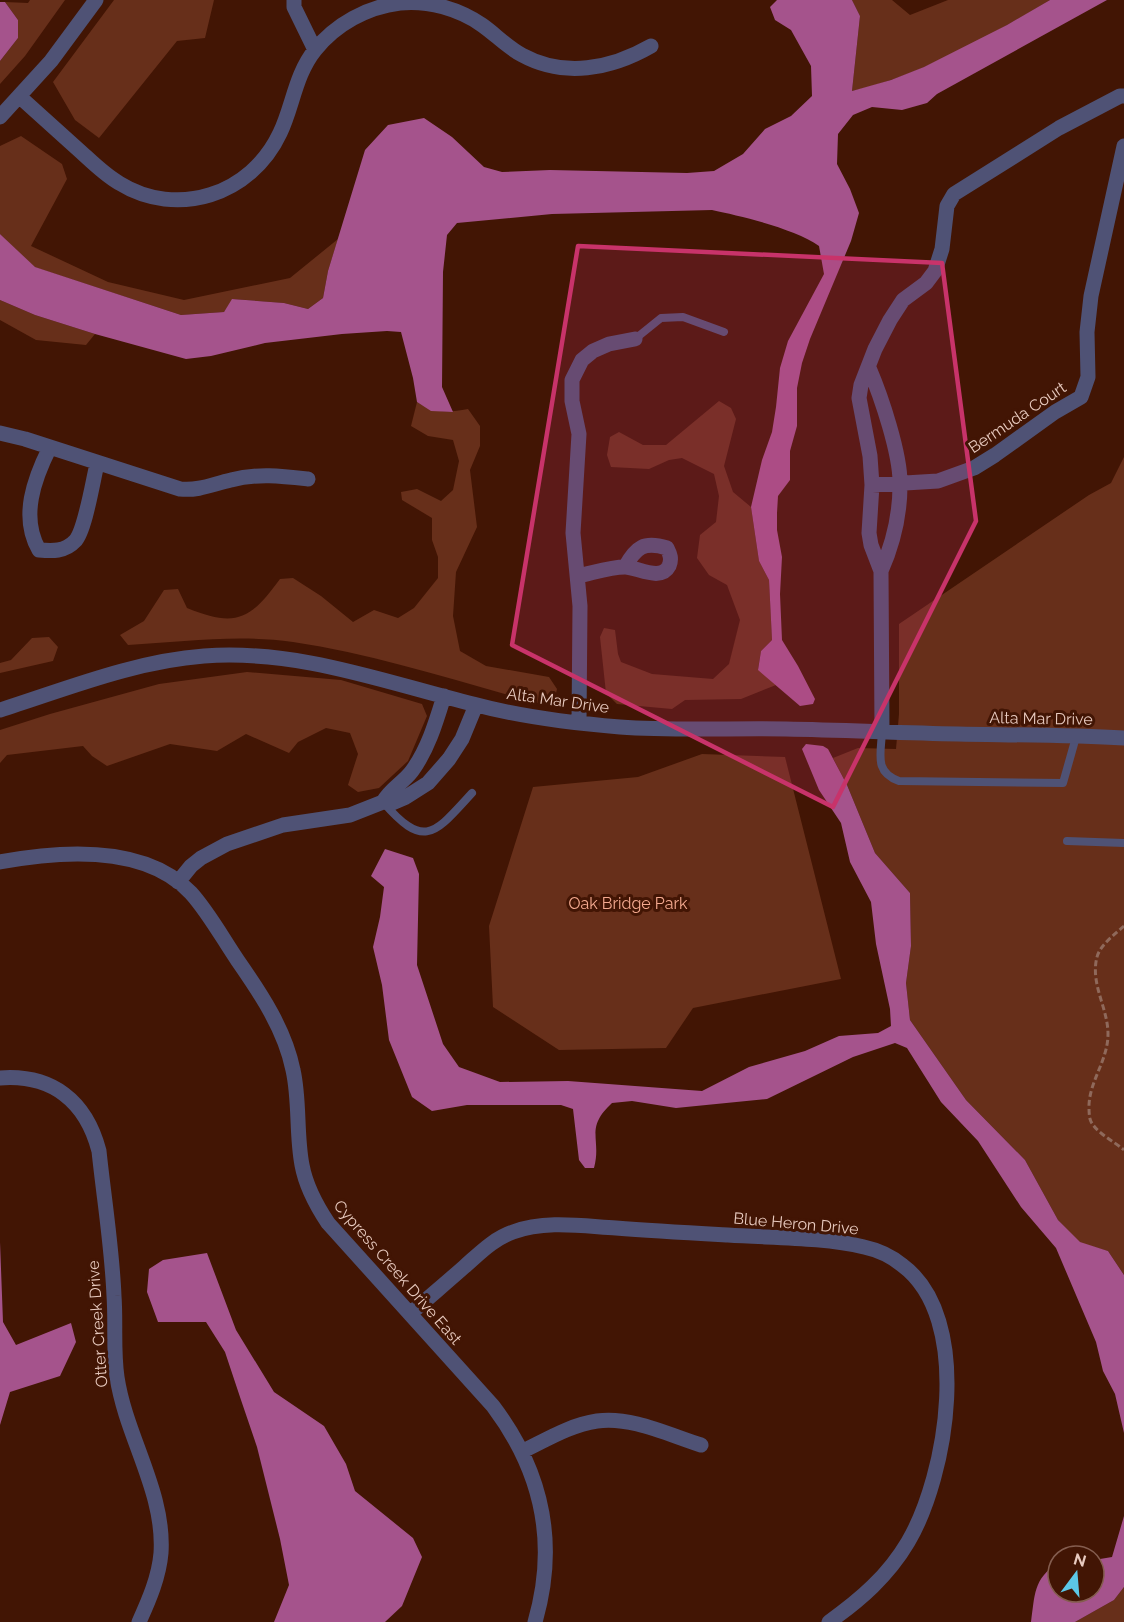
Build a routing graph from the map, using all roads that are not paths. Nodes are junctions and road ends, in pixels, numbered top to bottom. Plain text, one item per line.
1 (96, 0) edge
2 (294, 0) edge
3 (394, 2) edge
4 (651, 46) dead end
5 (315, 50) junction
6 (1124, 96) edge
7 (20, 97) junction
8 (0, 117) edge
9 (1124, 147) edge
10 (724, 332) dead end
11 (635, 339) joint
12 (869, 368) junction
13 (0, 433) edge
14 (50, 447) junction
15 (97, 464) junction
16 (308, 478) dead end
17 (901, 483) junction
18 (872, 485) junction
19 (625, 567) dead end
20 (881, 571) junction
21 (578, 576) junction
22 (444, 696) junction
23 (476, 705) junction
24 (0, 710) edge
25 (579, 723) junction
26 (882, 732) junction
27 (1076, 737) junction
28 (1124, 738) edge
29 (472, 793) dead end
30 (383, 802) junction
31 (1067, 841) dead end
32 (1124, 843) edge
33 (0, 862) edge
34 (178, 882) junction
35 (0, 1078) edge
36 (410, 1314) junction
37 (701, 1445) dead end
38 (523, 1451) junction
39 (138, 1622) edge
40 (535, 1622) edge
41 (829, 1622) edge

1 - 7 street
2 - 5 street
3 - 4 street
3 - 5 street
5 - 7 street
6 - 12 street
7 - 8 street
9 - 17 street, Bermuda Court
10 - 11 lane
11 - 21 street
12 - 17 street
12 - 18 street
13 - 14 street
14 - 15 street
14 - 15 street
15 - 16 street
17 - 18 street, Bermuda Court
17 - 20 street
18 - 20 street
19 - 21 street
20 - 26 street
21 - 25 street
22 - 23 street, Alta Mar Drive
22 - 24 street, Alta Mar Drive
22 - 30 street
23 - 25 street, Alta Mar Drive
23 - 30 street
25 - 26 street, Alta Mar Drive
26 - 27 street, Alta Mar Drive
26 - 27 lane
27 - 28 street, Alta Mar Drive
29 - 30 lane
30 - 34 street
31 - 32 lane
33 - 34 street, Cypress Creek Drive East
34 - 36 street, Cypress Creek Drive East
35 - 39 street, Otter Creek Drive
36 - 38 street, Cypress Creek Drive East
36 - 41 street, Blue Heron Drive
37 - 38 street
38 - 40 street, Cypress Creek Drive East

